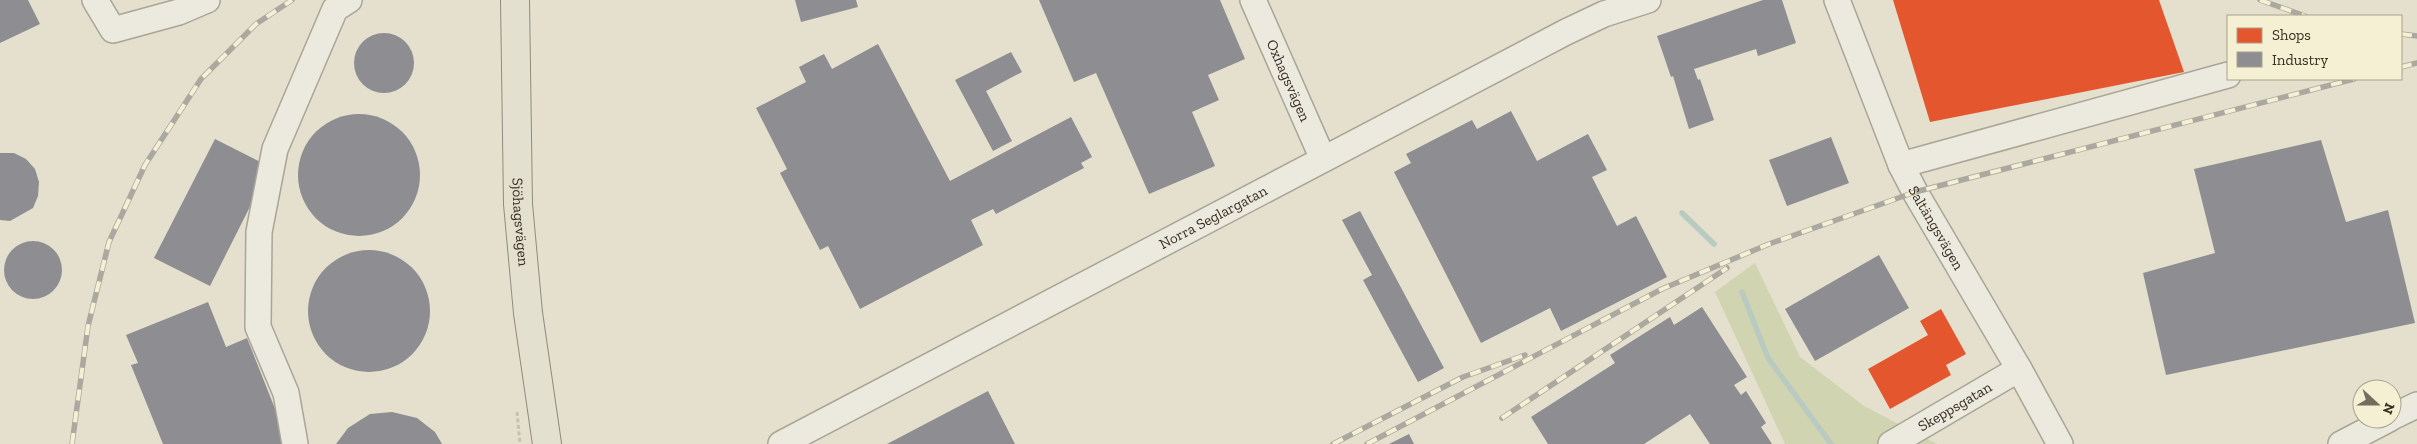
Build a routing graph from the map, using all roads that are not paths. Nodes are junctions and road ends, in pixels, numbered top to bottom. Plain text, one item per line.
1 (95, 0) edge
2 (207, 0) edge
3 (349, 0) edge
4 (515, 0) edge
5 (1253, 0) edge
6 (1648, 0) edge
7 (1837, 0) edge
8 (2227, 75) edge
9 (1323, 159) junction
10 (1902, 165) junction
11 (2019, 369) junction
12 (2417, 405) edge
13 (2402, 412) edge
14 (2369, 429) edge
15 (294, 444) edge
16 (546, 444) edge
17 (781, 444) edge
18 (1891, 444) edge
19 (2060, 444) edge
20 (2341, 444) edge

1 - 2 street
3 - 15 street
4 - 16 main road, Sjöhagsvägen
5 - 9 street, Oxhagsvägen
6 - 9 street, Norra Seglargatan
7 - 10 street, Saltängsvägen
8 - 10 street
9 - 17 street, Norra Seglargatan
10 - 11 street, Saltängsvägen
11 - 18 street, Skeppsgatan
11 - 19 street, Saltängsvägen
12 - 13 street
14 - 20 street

